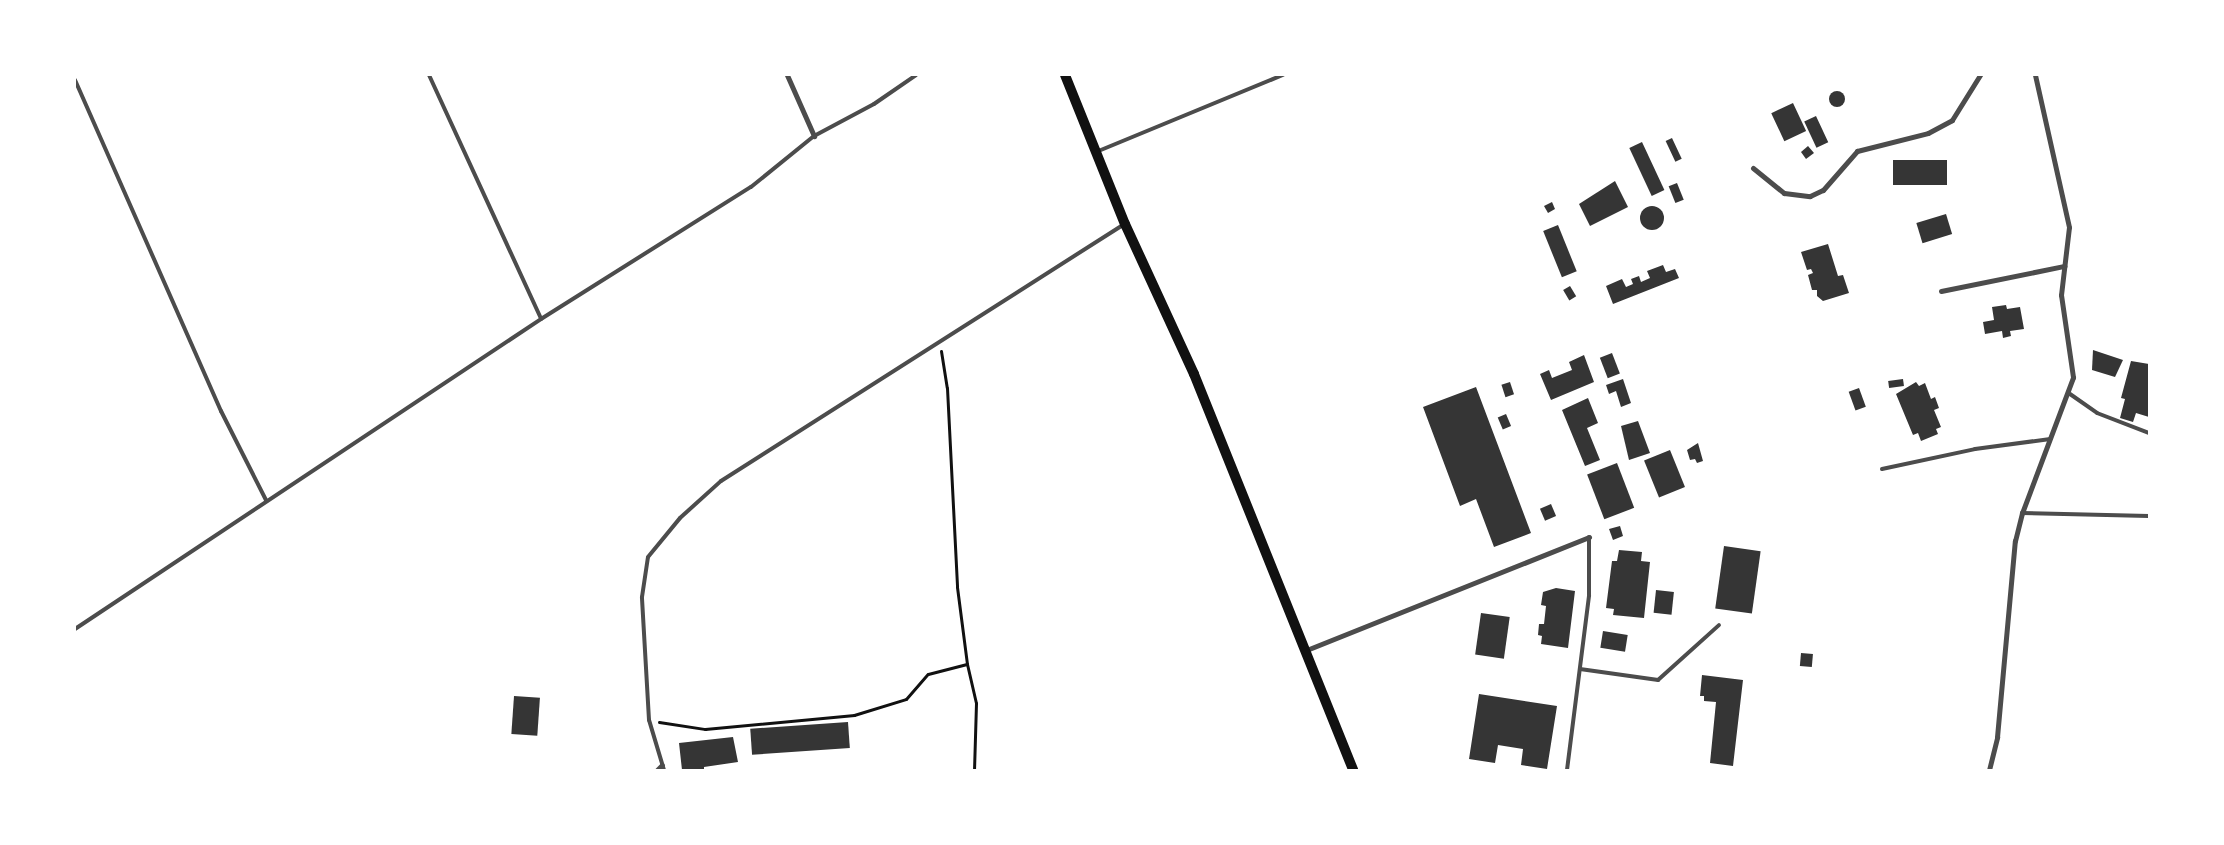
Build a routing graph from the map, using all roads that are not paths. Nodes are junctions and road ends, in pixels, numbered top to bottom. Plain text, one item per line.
1 (429, 75) edge
2 (788, 75) edge
3 (916, 75) edge
4 (1065, 75) edge
5 (1283, 75) edge
6 (1980, 75) edge
7 (2035, 75) edge
8 (75, 80) edge
9 (814, 136) junction
10 (1096, 152) junction
11 (1753, 168) dead end
12 (1125, 224) junction
13 (2064, 266) junction
14 (1941, 292) dead end
15 (541, 319) junction
16 (2070, 394) junction
17 (2149, 434) edge
18 (2050, 439) junction
19 (1882, 469) dead end
20 (266, 500) junction
21 (2022, 512) junction
22 (2149, 516) edge
23 (1589, 537) joint
24 (1719, 625) dead end
25 (75, 629) edge
26 (1304, 652) junction
27 (1580, 669) junction
28 (663, 768) edge
29 (657, 770) edge
30 (1353, 770) edge
31 (1567, 770) edge
32 (1989, 770) edge

1 - 15 lane
2 - 9 street
3 - 9 lane
4 - 10 main road
5 - 10 lane
6 - 11 street
7 - 13 street
8 - 20 lane
9 - 15 lane
10 - 12 main road
12 - 26 main road
12 - 28 lane
13 - 14 street
13 - 16 street
15 - 20 lane
16 - 17 lane
16 - 18 street
18 - 19 lane
18 - 21 street
20 - 25 lane
21 - 22 lane
21 - 32 street
23 - 26 street
23 - 27 lane
24 - 27 lane
26 - 30 main road
27 - 31 lane
28 - 29 street

